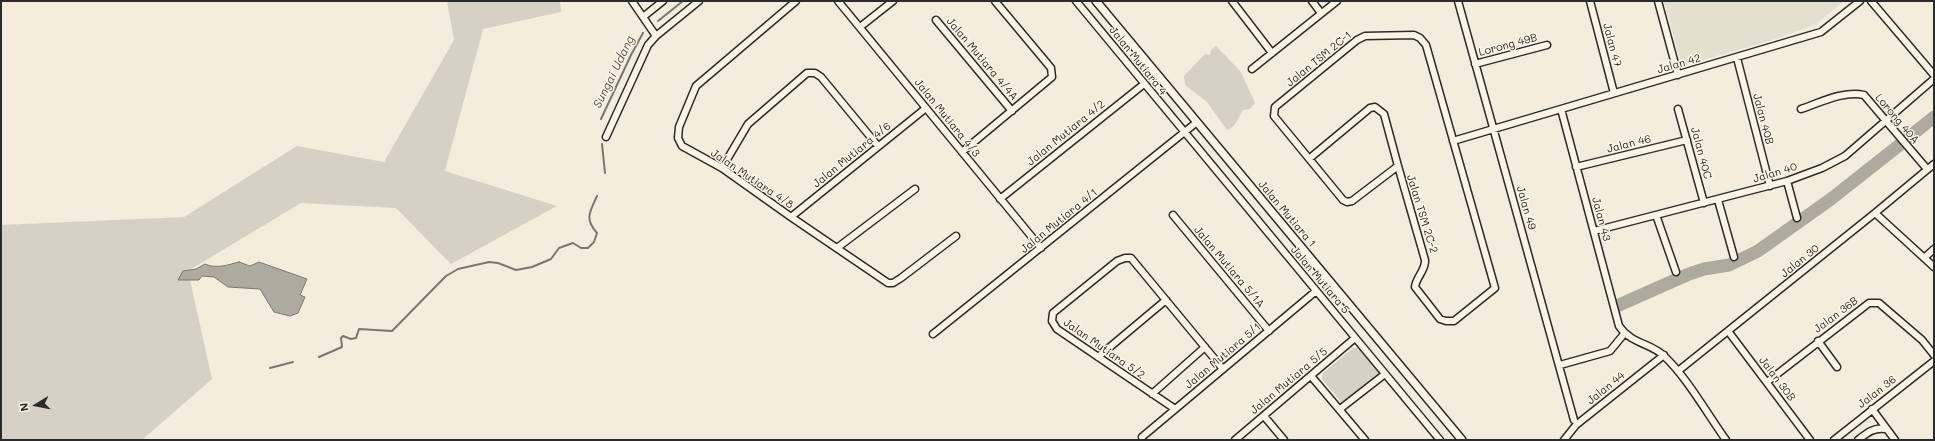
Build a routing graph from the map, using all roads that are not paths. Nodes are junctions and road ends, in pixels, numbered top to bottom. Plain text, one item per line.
1 (632, 1) edge
2 (663, 1) edge
3 (699, 1) edge
4 (796, 1) edge
5 (838, 1) edge
6 (893, 1) edge
7 (995, 1) edge
8 (1076, 1) edge
9 (1096, 1) edge
10 (1232, 1) edge
11 (1312, 1) edge
12 (1337, 1) edge
13 (1458, 1) edge
14 (1590, 1) edge
15 (1658, 1) edge
16 (1860, 1) edge
17 (1871, 1) edge
18 (1321, 13) junction
19 (644, 17) junction
20 (936, 20) dead end
21 (860, 27) junction
22 (656, 36) junction
23 (1547, 45) dead end
24 (1272, 53) junction
25 (1737, 58) junction
26 (1475, 64) junction
27 (1252, 70) dead end
28 (1678, 75) junction
29 (1934, 75) edge
30 (1934, 79) edge
31 (1144, 84) junction
32 (1614, 93) junction
33 (926, 108) junction
34 (1678, 108) dead end
35 (1561, 109) junction
36 (1800, 109) dead end
37 (1012, 111) junction
38 (1885, 121) junction
39 (1197, 122) junction
40 (1494, 130) junction
41 (1184, 133) junction
42 (606, 137) dead end
43 (1687, 140) junction
44 (1454, 141) junction
45 (878, 146) junction
46 (962, 152) junction
47 (1310, 158) junction
48 (1934, 164) edge
49 (1398, 166) junction
50 (1576, 167) junction
51 (722, 168) junction
52 (1927, 169) junction
53 (1787, 181) junction
54 (1770, 186) junction
55 (915, 189) dead end
56 (1000, 199) junction
57 (1718, 200) junction
58 (1704, 203) junction
59 (1875, 214) junction
60 (1173, 215) dead end
61 (1656, 215) junction
62 (791, 217) junction
63 (1797, 218) dead end
64 (1594, 232) junction
65 (956, 236) dead end
66 (837, 248) junction
67 (1041, 248) junction
68 (1934, 249) edge
69 (1734, 257) dead end
70 (1924, 258) junction
71 (1934, 267) edge
72 (1676, 272) dead end
73 (1316, 291) junction
74 (1166, 300) junction
75 (1454, 321) joint
76 (1269, 331) junction
77 (1728, 331) junction
78 (933, 334) dead end
79 (1624, 334) junction
80 (1355, 338) junction
81 (1818, 341) junction
82 (1205, 347) junction
83 (1664, 354) junction
84 (1934, 355) edge
85 (1098, 357) junction
86 (1934, 361) edge
87 (1560, 365) junction
88 (1838, 367) dead end
89 (1223, 369) junction
90 (1678, 371) junction
91 (1385, 374) junction
92 (1311, 376) junction
93 (1768, 382) junction
94 (1152, 394) junction
95 (1175, 409) junction
96 (1872, 409) junction
97 (1340, 410) junction
98 (1264, 416) junction
99 (1574, 420) dead end
100 (1886, 429) junction
101 (1142, 437) dead end
102 (1235, 440) edge
103 (1284, 440) edge
104 (1365, 440) edge
105 (1440, 440) edge
106 (1462, 440) edge
107 (1564, 440) edge
108 (1726, 440) edge
109 (1810, 440) edge
110 (1834, 440) edge
111 (1858, 440) edge
112 (1895, 440) edge

1 - 19 street
2 - 19 street
3 - 22 street
4 - 51 street, Jalan Mutiara 4/8
5 - 21 street, Jalan Mutiara 4/3
6 - 21 street
7 - 37 street
8 - 31 street, Jalan Mutiara 4
9 - 39 street, Jalan Mutiara 1
10 - 24 street
11 - 18 street
12 - 18 street
13 - 26 street, Jalan 49
14 - 32 street, Jalan 47
15 - 28 street
16 - 25 street, Jalan 42
17 - 29 street
18 - 24 street
19 - 22 street
20 - 37 street, Jalan Mutiara 4/4A
21 - 33 street, Jalan Mutiara 4/3
22 - 42 street
23 - 26 street, Lorong 49B
24 - 27 street
25 - 28 street, Jalan 42
25 - 54 street, Jalan 40B
26 - 40 street, Jalan 49
28 - 32 street, Jalan 42
30 - 38 street, Jalan 40
31 - 41 street, Jalan Mutiara 4
31 - 56 street, Jalan Mutiara 4/2
32 - 35 street, Jalan 42
33 - 45 street, Jalan Mutiara 4/6
33 - 46 street, Jalan Mutiara 4/3
34 - 43 street, Jalan 40C
35 - 40 street, Jalan 42
35 - 50 street, Jalan 43
36 - 38 street, Lorong 40A
37 - 46 street
38 - 52 street, Lorong 40A
38 - 53 street, Jalan 40
39 - 41 street, Jalan Mutiara 4/1
39 - 106 street, Jalan Mutiara 1
40 - 44 street
40 - 87 street, Jalan 49
41 - 67 street, Jalan Mutiara 4/1
41 - 73 street, Jalan Mutiara 5
43 - 50 street, Jalan 46
43 - 58 street, Jalan 40C
44 - 47 street, Jalan TSM 2C-1
44 - 75 street, Jalan TSM 2C-1
45 - 51 street
45 - 62 street, Jalan Mutiara 4/6
46 - 56 street, Jalan Mutiara 4/3
47 - 49 street, Jalan TSM 2C-1
47 - 49 street, Jalan TSM 2C-2
48 - 52 street, Jalan 30
49 - 75 street, Jalan TSM 2C-2
50 - 64 street, Jalan 43
51 - 62 street, Jalan Mutiara 4/8
52 - 59 street, Jalan 30
53 - 54 street, Jalan 40
53 - 63 street
54 - 57 street, Jalan 40
55 - 66 street
56 - 67 street, Jalan Mutiara 4/3
57 - 58 street, Jalan 40
57 - 69 street
58 - 61 street, Jalan 40
59 - 70 street
59 - 77 street, Jalan 30
60 - 76 street, Jalan Mutiara 5/1A
61 - 64 street, Jalan 40
61 - 72 street
62 - 66 street, Jalan Mutiara 4/8
64 - 79 street, Jalan 43
65 - 66 street, Jalan Mutiara 4/8
67 - 78 street, Jalan Mutiara 4/1
68 - 70 street
70 - 71 street
73 - 76 street, Jalan Mutiara 5/1
73 - 80 street, Jalan Mutiara 5
74 - 82 street, Jalan Mutiara 5/2
74 - 85 street
74 - 85 street, Jalan Mutiara 5/2
76 - 89 street, Jalan Mutiara 5/1
77 - 90 street, Jalan 30
77 - 93 street, Jalan 30B
79 - 83 street
79 - 87 street
80 - 91 street, Jalan Mutiara 5
80 - 92 street, Jalan Mutiara 5/5
81 - 84 street, Jalan 36B
81 - 88 street
81 - 93 street, Jalan 36B
82 - 89 street, Jalan Mutiara 5/2
82 - 94 street
83 - 90 street
83 - 107 street, Jalan 44
85 - 94 street, Jalan Mutiara 5/2
86 - 96 street, Jalan 36
87 - 99 street, Jalan 49
89 - 95 street, Jalan Mutiara 5/1
90 - 108 street
91 - 97 street
91 - 105 street, Jalan Mutiara 5
92 - 97 street
92 - 98 street, Jalan Mutiara 5/5
93 - 109 street, Jalan 30B
94 - 95 street, Jalan Mutiara 5/2
95 - 101 street, Jalan Mutiara 5/1
96 - 100 street
96 - 110 street, Jalan 36
97 - 104 street
98 - 102 street, Jalan Mutiara 5/5
98 - 103 street
100 - 111 street
100 - 112 street

